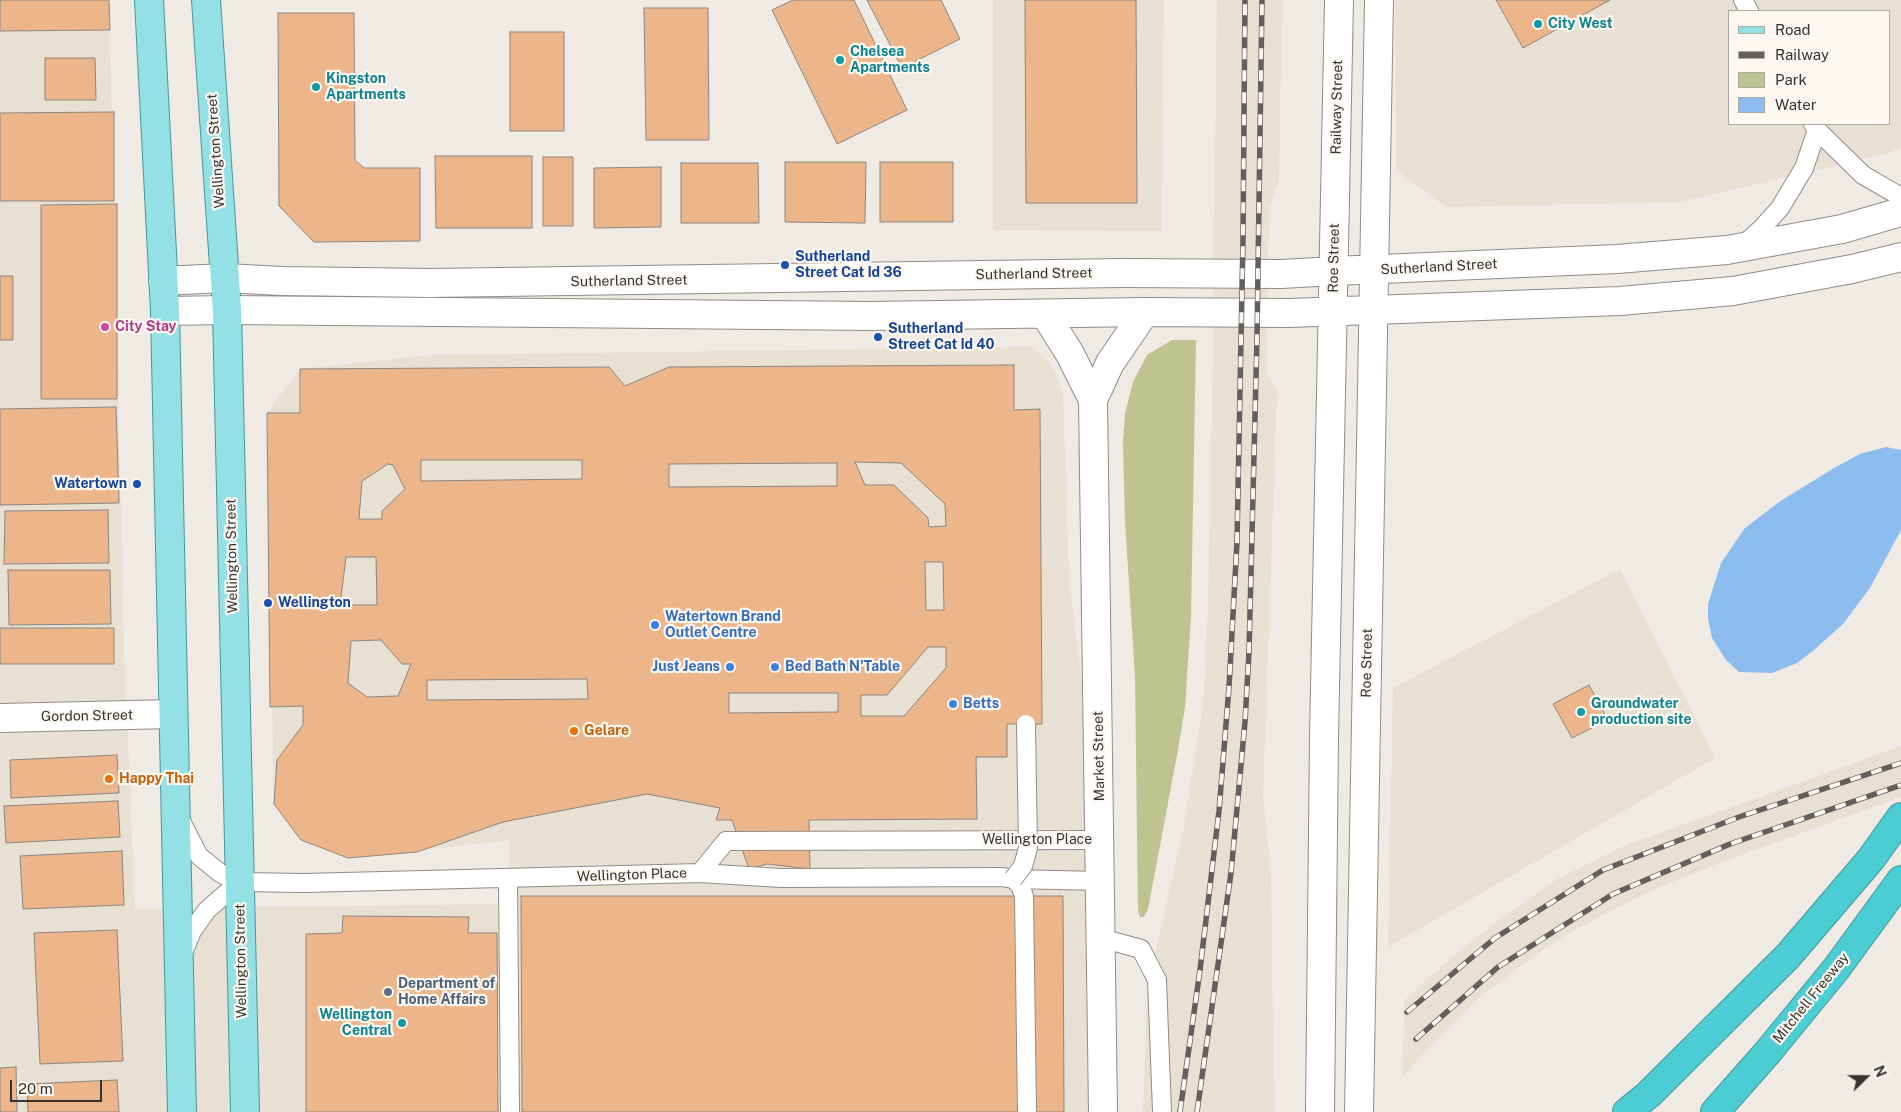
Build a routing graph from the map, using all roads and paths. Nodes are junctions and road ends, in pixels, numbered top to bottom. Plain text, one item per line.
1 (149, 0) edge
2 (206, 0) edge
3 (1339, 0) edge
4 (1379, 0) edge
5 (1815, 127) edge
6 (1901, 197) edge
7 (1901, 212) edge
8 (1335, 214) joint
9 (1741, 247) junction
10 (1901, 256) edge
11 (1374, 270) junction
12 (1334, 272) junction
13 (225, 278) junction
14 (163, 281) junction
15 (1373, 309) junction
16 (227, 310) junction
17 (165, 311) junction
18 (1333, 311) junction
19 (1145, 312) junction
20 (1045, 314) junction
21 (1093, 400) junction
22 (173, 714) junction
23 (0, 718) edge
24 (1026, 724) dead end
25 (175, 810) junction
26 (1901, 817) edge
27 (1100, 840) junction
28 (700, 873) junction
29 (508, 878) junction
30 (1014, 879) junction
31 (1101, 881) junction
32 (239, 882) junction
33 (1899, 882) edge
34 (1101, 938) junction
35 (179, 964) junction
36 (1320, 1108) edge
37 (1359, 1108) edge
38 (182, 1112) edge
39 (245, 1112) edge
40 (510, 1112) edge
41 (1027, 1112) edge
42 (1103, 1112) edge
43 (1162, 1112) edge
44 (1627, 1112) edge
45 (1715, 1112) edge

1 - 14 main road
2 - 13 main road, Wellington Street
3 - 8 main road, Railway Street
4 - 11 main road, Roe Street
5 - 6 lane
5 - 9 lane
7 - 9 main road, Sutherland Street
8 - 12 main road, Roe Street
9 - 11 main road, Sutherland Street
10 - 15 main road
11 - 12 main road, Sutherland Street
11 - 15 main road, Roe Street
12 - 13 main road, Sutherland Street
12 - 18 main road, Roe Street
13 - 14 main road, Sutherland Street
13 - 16 main road, Wellington Street
14 - 17 main road
15 - 18 main road
15 - 37 main road, Roe Street
16 - 17 main road
16 - 20 main road
16 - 32 main road, Wellington Street
17 - 22 main road
18 - 19 main road
18 - 36 main road, Roe Street
19 - 20 main road
19 - 21 main road, Market Street
20 - 21 main road, Market Street
21 - 27 main road, Market Street
22 - 23 main road, Gordon Street
22 - 25 main road
24 - 30 lane, bridge
25 - 32 lane, Wellington Place
25 - 35 main road
26 - 44 highway
27 - 28 lane, Wellington Place
27 - 31 main road, Market Street
28 - 29 lane, Wellington Place
28 - 30 lane
29 - 32 lane, Wellington Place
29 - 40 lane
30 - 31 lane
30 - 41 lane
31 - 34 main road, Market Street
32 - 35 lane
32 - 39 main road, Wellington Street
33 - 45 highway, Mitchell Freeway
34 - 42 main road, Market Street
34 - 43 lane
35 - 38 main road
36 - 37 main road

